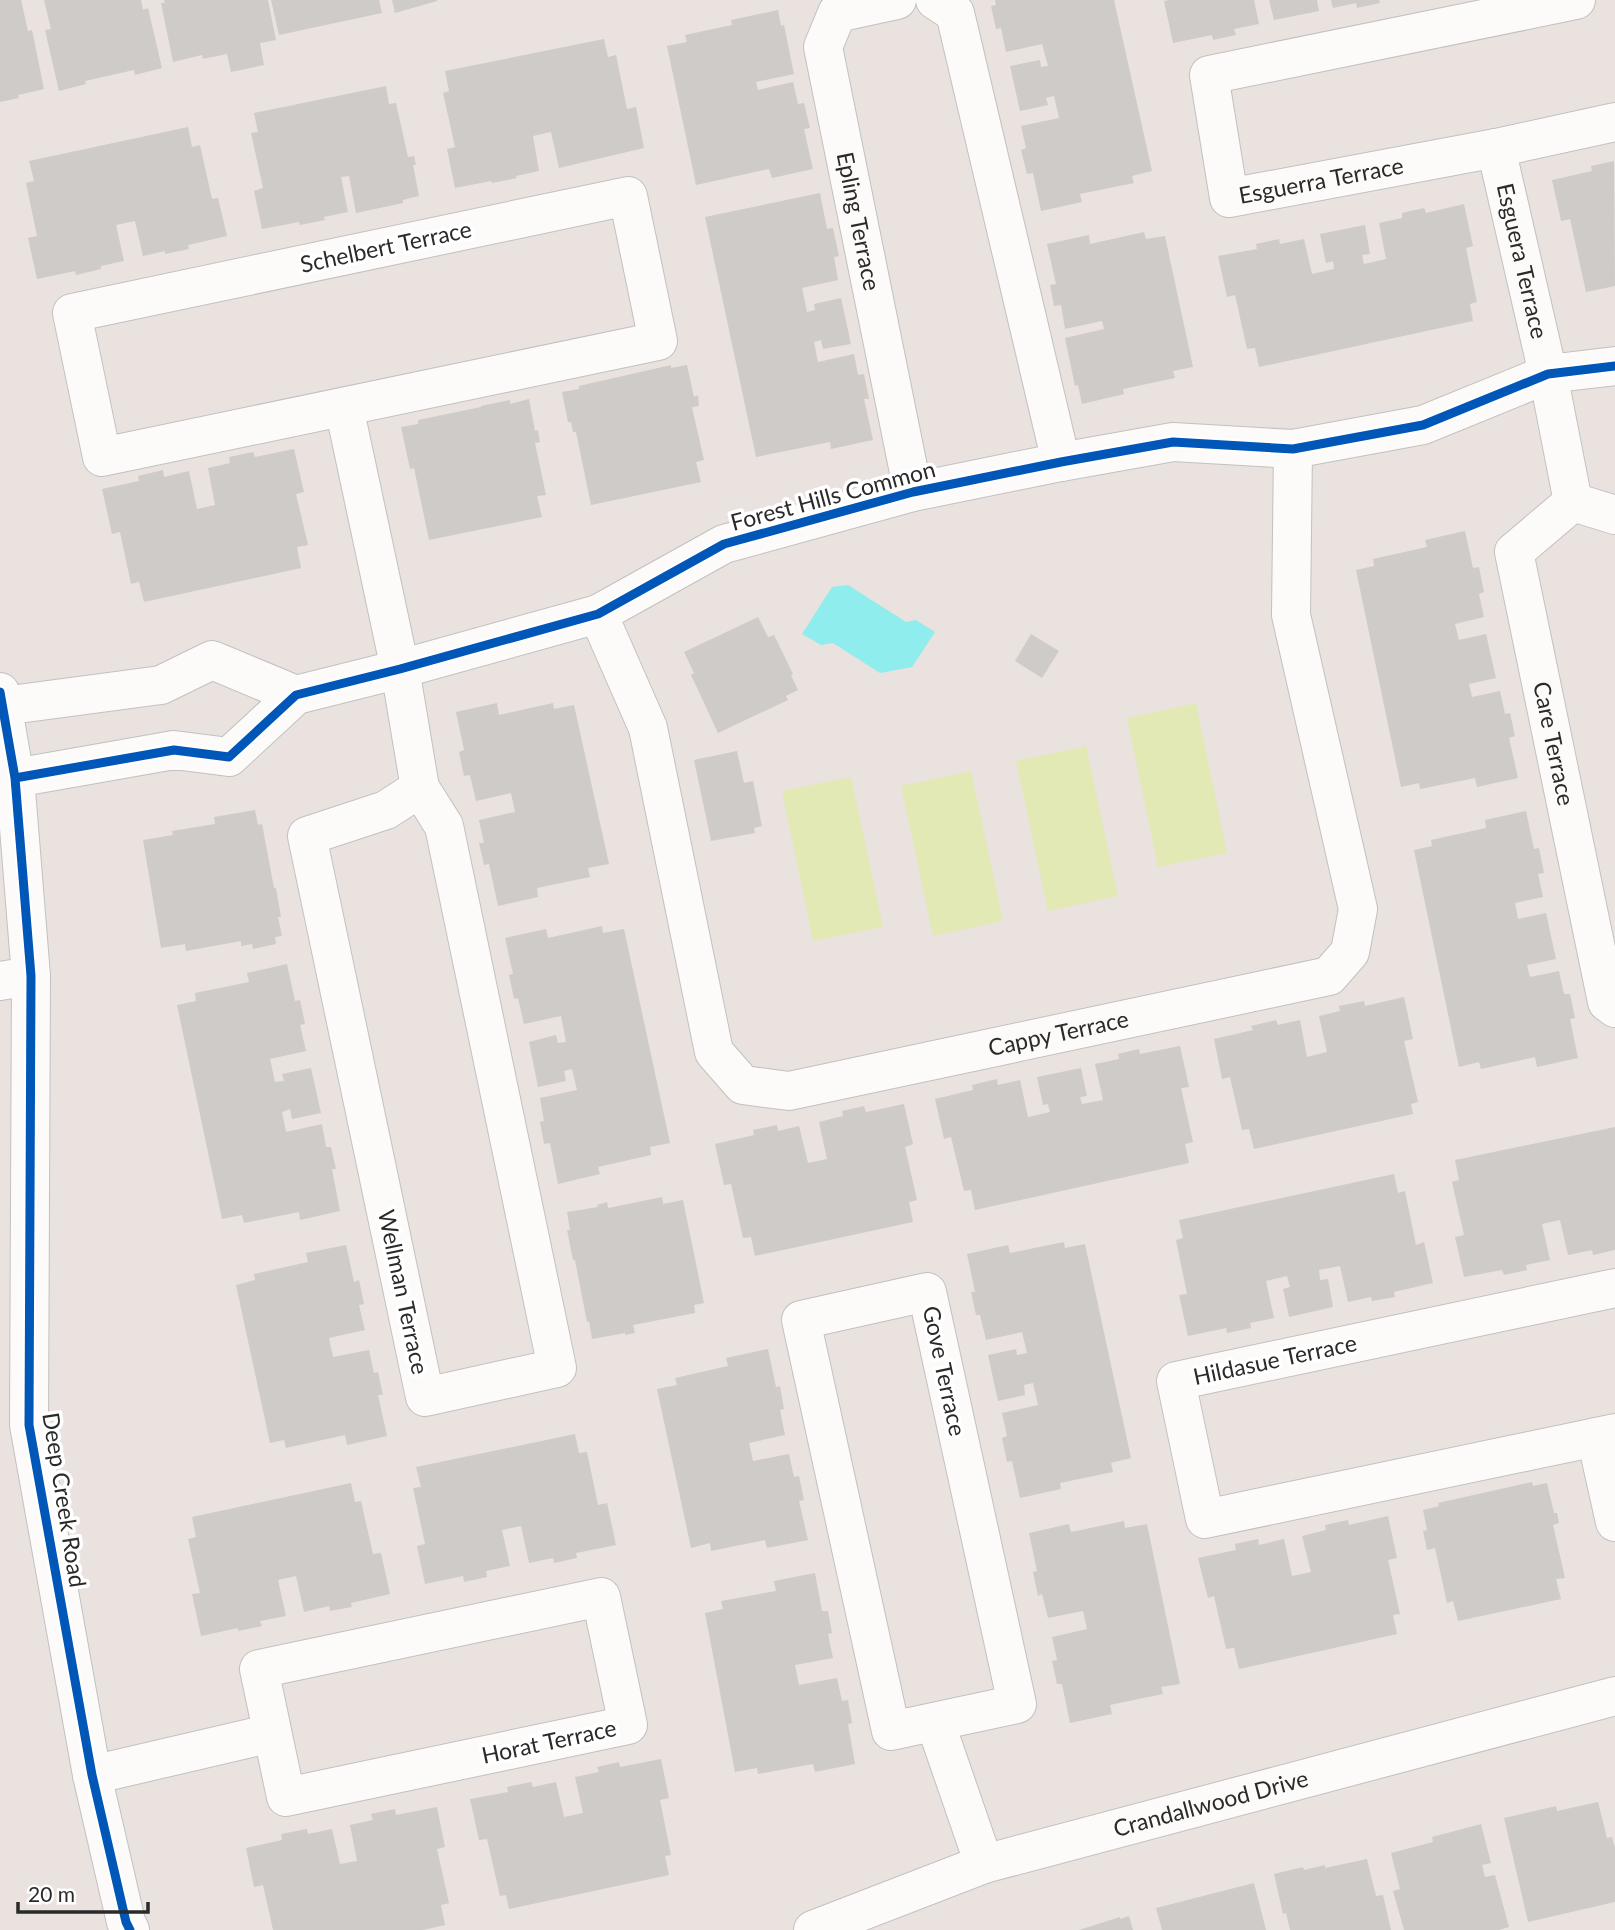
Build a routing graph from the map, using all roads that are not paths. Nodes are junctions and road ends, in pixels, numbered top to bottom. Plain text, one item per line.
1 (897, 0) edge
2 (935, 0) edge
3 (1576, 0) edge
4 (1615, 122) edge
5 (1496, 148) junction
6 (1615, 366) edge
7 (1548, 374) junction
8 (344, 407) junction
9 (1293, 449) junction
10 (1061, 462) junction
11 (913, 492) junction
12 (1573, 502) junction
13 (1615, 515) edge
14 (598, 614) junction
15 (400, 669) junction
16 (296, 695) junction
17 (2, 699) edge
18 (15, 778) junction
19 (420, 788) junction
20 (16, 979) edge
21 (1615, 1008) edge
22 (1615, 1288) edge
23 (1606, 1435) edge
24 (1615, 1522) edge
25 (1615, 1696) edge
26 (935, 1722) junction
27 (272, 1733) junction
28 (92, 1775) junction
29 (984, 1864) junction
30 (121, 1927) edge
31 (813, 1930) edge

1 - 11 street, Epling Terrace
2 - 10 street
3 - 5 street, Esguerra Terrace
4 - 5 street, Esguerra Terrace
5 - 7 street, Esguera Terrace
6 - 7 street, Forest Hills Common
7 - 9 street, Forest Hills Common
7 - 12 street
8 - 8 street, Schelbert Terrace
8 - 15 street
9 - 10 street, Forest Hills Common
9 - 14 street, Cappy Terrace
10 - 11 street, Forest Hills Common
11 - 14 street, Forest Hills Common
12 - 13 street
12 - 21 street, Care Terrace
14 - 15 street, Forest Hills Common
15 - 16 street, Forest Hills Common
15 - 19 street, Wellman Terrace
16 - 17 street
16 - 18 street, Forest Hills Common
17 - 18 street, Deep Creek Road
18 - 20 street, Deep Creek Road
19 - 19 street, Wellman Terrace
20 - 28 street, Deep Creek Road
22 - 23 street, Hildasue Terrace
23 - 24 street, Hildasue Terrace
25 - 29 street, Crandallwood Drive
26 - 26 street, Gove Terrace
26 - 29 street
27 - 27 street, Horat Terrace
27 - 28 street
28 - 30 street, Deep Creek Road
29 - 31 street, Crandallwood Drive

